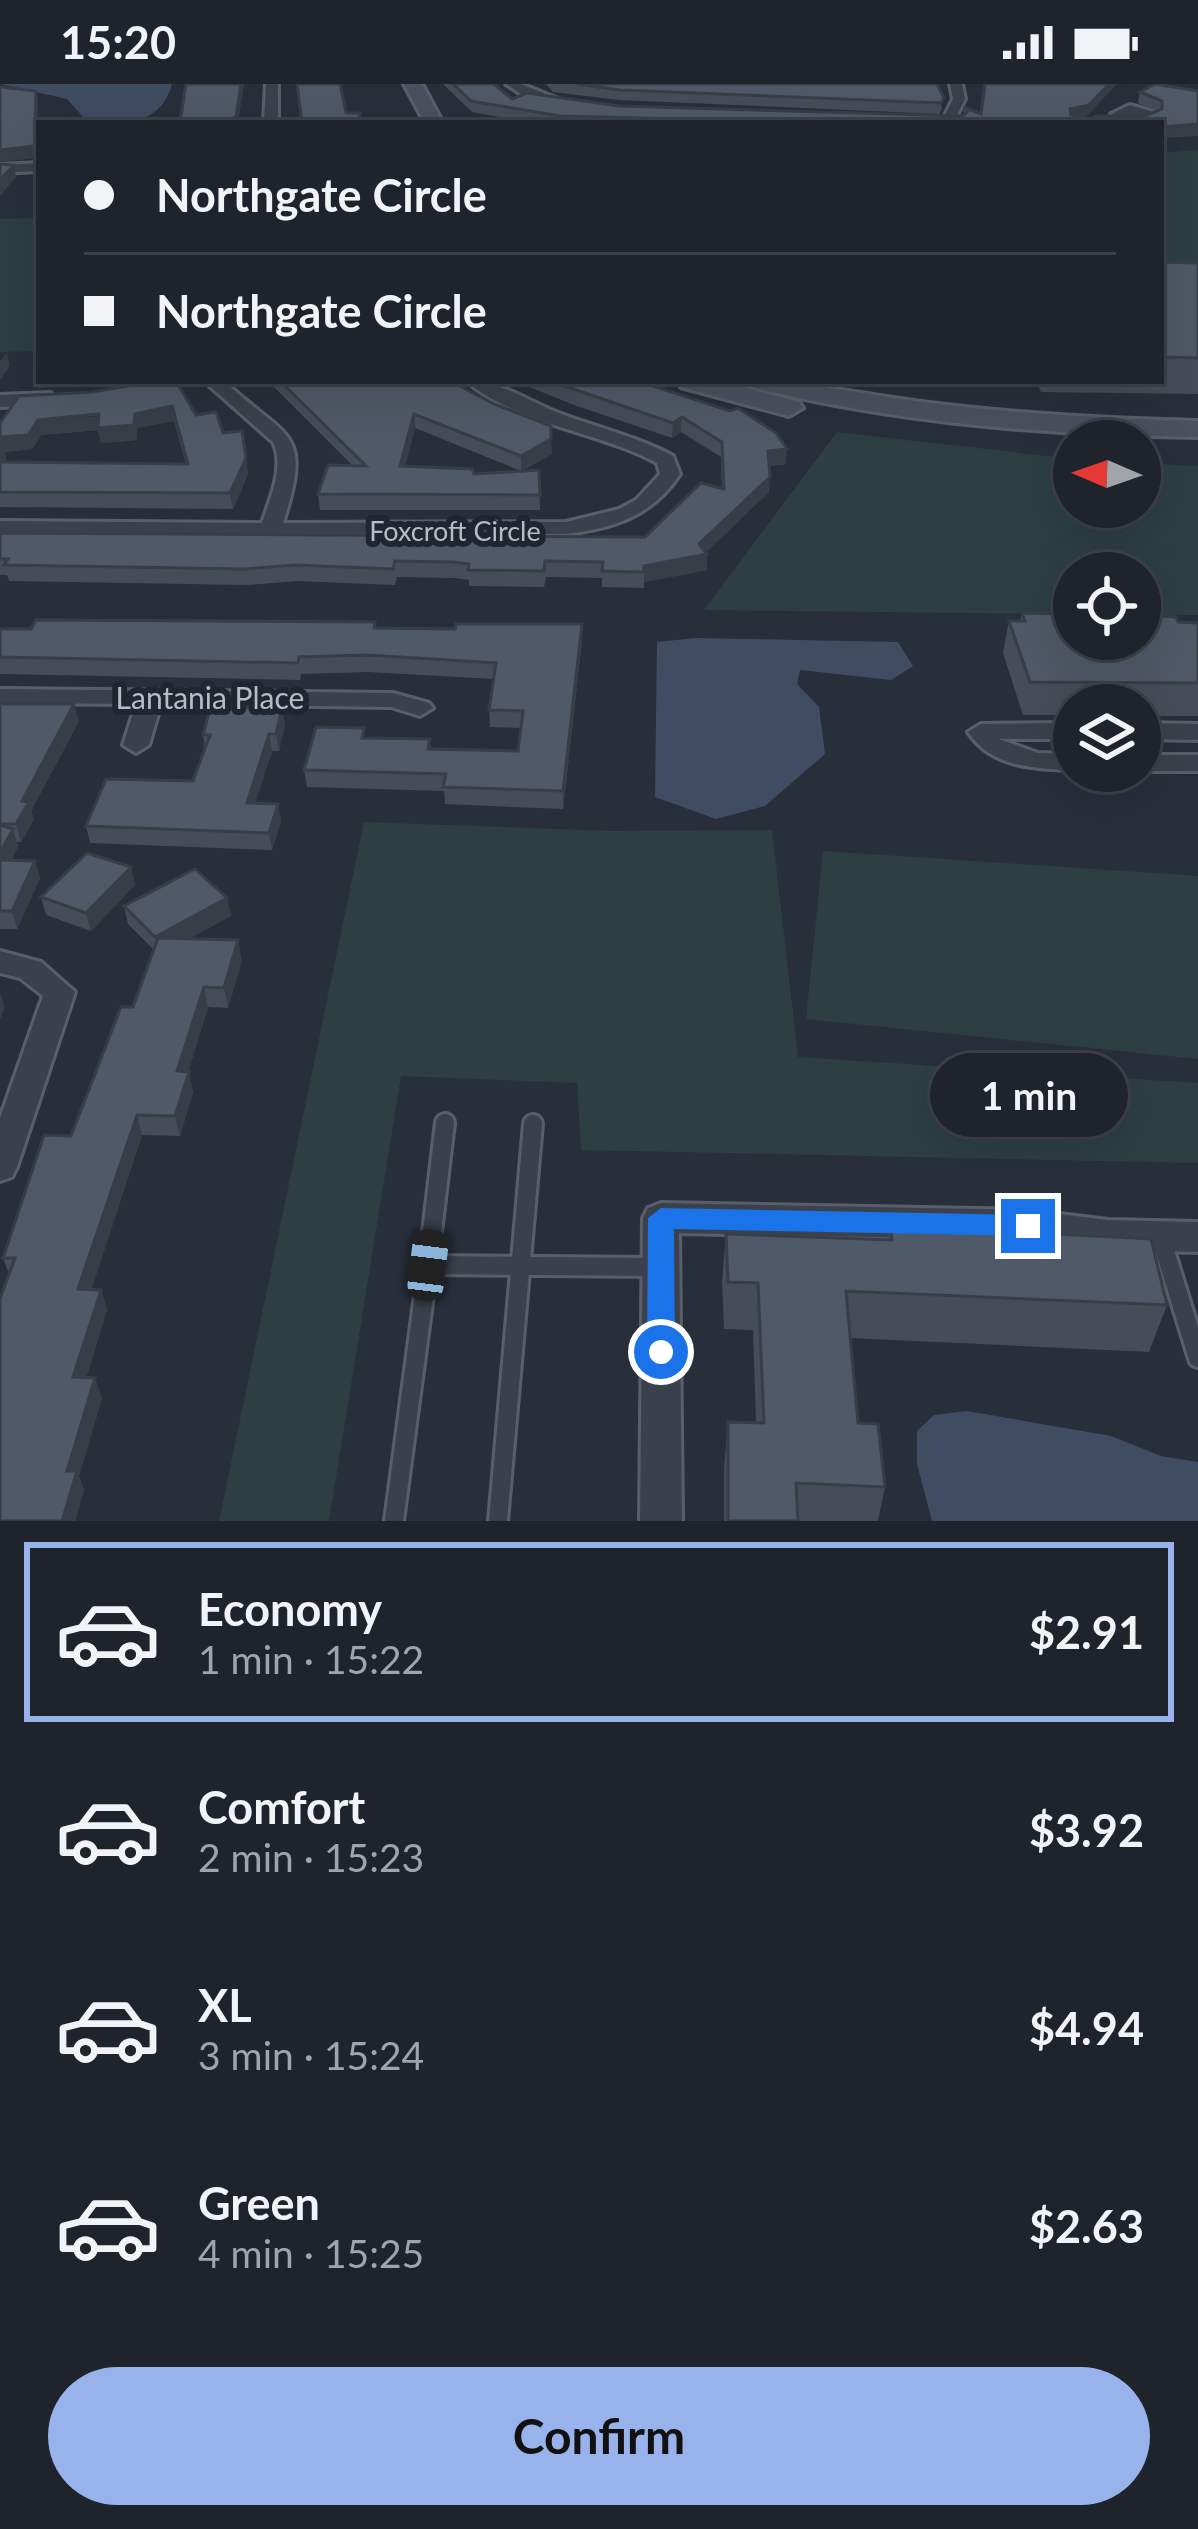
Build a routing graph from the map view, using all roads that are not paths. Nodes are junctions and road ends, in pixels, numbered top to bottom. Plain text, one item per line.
1 (272, 84) edge
2 (413, 84) edge
3 (512, 84) edge
4 (956, 84) edge
5 (574, 105) edge
6 (1125, 118) edge
7 (272, 120) edge
8 (432, 120) edge
9 (952, 120) edge
10 (1106, 120) edge
11 (36, 167) edge
12 (0, 169) edge
13 (216, 384) edge
14 (482, 384) edge
15 (701, 384) edge
16 (774, 384) edge
17 (71, 398) edge
18 (0, 401) edge
19 (963, 428) junction
20 (1198, 430) edge
21 (1053, 443) edge
22 (1161, 448) edge
23 (1198, 449) edge
24 (0, 527) edge
25 (270, 529) junction
26 (0, 696) edge
27 (151, 697) junction
28 (420, 707) dead end
29 (1053, 731) edge
30 (1161, 731) edge
31 (1198, 732) edge
32 (136, 746) dead end
33 (1053, 761) edge
34 (1161, 763) edge
35 (1198, 763) edge
36 (0, 962) edge
37 (445, 1123) dead end
38 (532, 1124) dead end
39 (0, 1167) edge
40 (1180, 1238) edge
41 (428, 1265) junction
42 (520, 1266) junction
43 (661, 1267) junction
44 (1198, 1358) edge
45 (394, 1521) edge
46 (498, 1521) edge
47 (661, 1521) edge

1 - 7 street
2 - 8 main road
3 - 5 street
4 - 9 street
6 - 10 street
11 - 12 street
13 - 25 street
14 - 25 street, Foxcroft Circle
15 - 19 main road
16 - 19 main road
17 - 18 street
19 - 20 main road
19 - 21 main road
22 - 23 main road
24 - 25 street, Foxcroft Circle
26 - 27 street, Lantania Place
27 - 28 street, Lantania Place
27 - 32 street
29 - 33 street
30 - 31 street
34 - 35 street
36 - 39 street
37 - 41 lane
38 - 42 lane
40 - 43 street
40 - 44 lane
41 - 42 lane
41 - 45 lane
42 - 43 lane
42 - 46 lane
43 - 47 street

